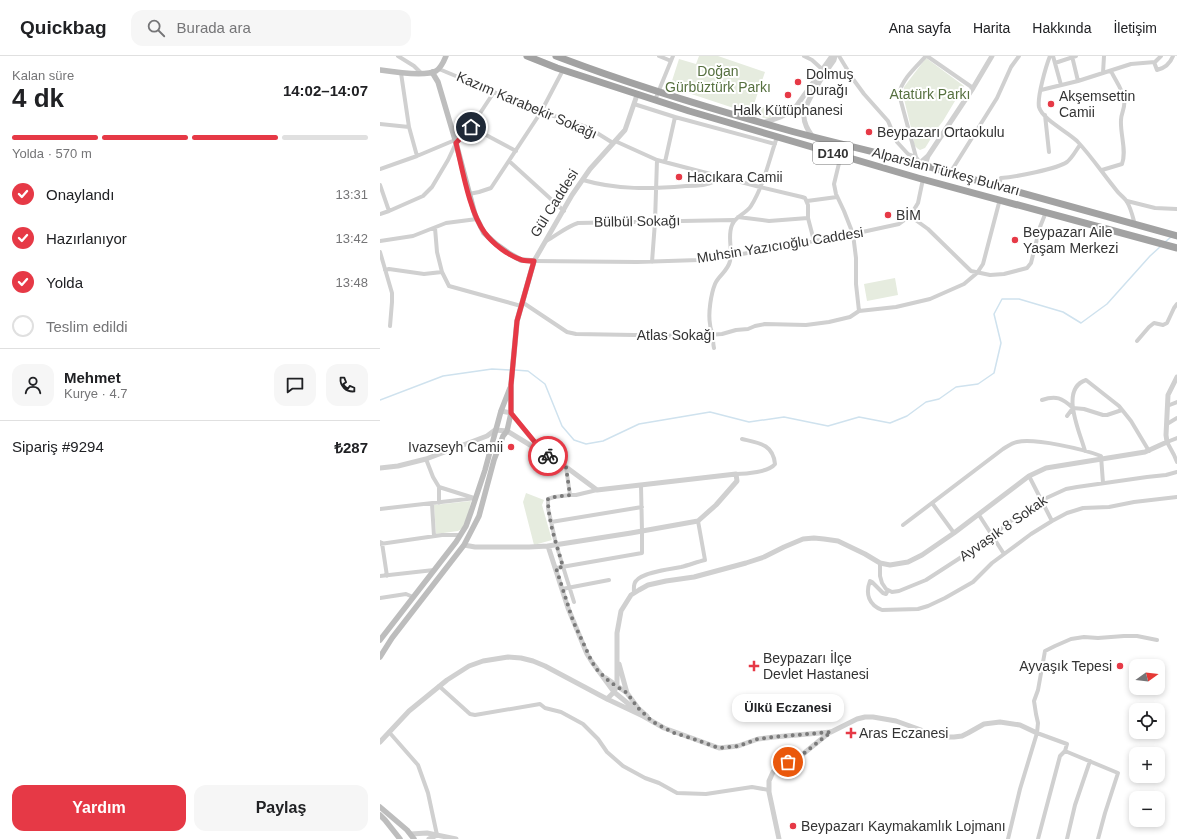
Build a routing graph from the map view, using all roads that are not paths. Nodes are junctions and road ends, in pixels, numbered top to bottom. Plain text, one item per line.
1 (398, 56) edge
2 (446, 56) edge
3 (527, 56) edge
4 (556, 56) edge
5 (659, 56) edge
6 (673, 56) edge
7 (804, 56) edge
8 (833, 56) edge
9 (839, 56) edge
10 (926, 56) edge
11 (992, 56) edge
12 (1019, 56) edge
13 (1051, 56) edge
14 (1074, 56) edge
15 (1104, 56) edge
16 (1161, 56) edge
17 (1173, 56) edge
18 (671, 61) junction
19 (1154, 62) junction
20 (1055, 63) junction
21 (440, 69) junction
22 (380, 70) edge
23 (563, 70) junction
24 (822, 70) junction
25 (1110, 71) junction
26 (432, 72) junction
27 (401, 73) junction
28 (1103, 73) junction
29 (422, 74) junction
30 (1078, 81) junction
31 (1061, 85) junction
32 (973, 88) junction
33 (1041, 90) junction
34 (658, 91) junction
35 (494, 92) junction
36 (637, 94) junction
37 (655, 100) junction
38 (634, 104) junction
39 (541, 112) junction
40 (1044, 114) junction
41 (675, 117) junction
42 (761, 123) junction
43 (380, 124) edge
44 (409, 127) junction
45 (471, 127) junction
46 (812, 136) junction
47 (456, 141) junction
48 (776, 141) junction
49 (614, 142) junction
50 (1080, 144) junction
51 (516, 151) junction
52 (1049, 152) dead end
53 (841, 155) junction
54 (417, 156) junction
55 (657, 160) junction
56 (509, 161) junction
57 (665, 162) junction
58 (920, 162) junction
59 (380, 169) edge
60 (1102, 170) junction
61 (950, 173) junction
62 (721, 176) junction
63 (919, 178) junction
64 (582, 180) junction
65 (380, 185) edge
66 (998, 186) junction
67 (760, 187) junction
68 (656, 189) junction
69 (469, 194) junction
70 (837, 197) junction
71 (1000, 199) junction
72 (807, 201) junction
73 (1127, 201) junction
74 (1177, 208) edge
75 (389, 211) junction
76 (564, 211) junction
77 (1046, 212) junction
78 (380, 214) edge
79 (910, 216) junction
80 (736, 218) junction
81 (808, 218) junction
82 (477, 219) junction
83 (655, 222) junction
84 (1135, 225) junction
85 (435, 228) junction
86 (853, 234) junction
87 (1177, 236) edge
88 (380, 241) edge
89 (545, 241) junction
90 (814, 241) junction
91 (1177, 248) edge
92 (380, 252) edge
93 (731, 256) junction
94 (534, 261) junction
95 (652, 262) junction
96 (385, 270) junction
97 (442, 272) junction
98 (977, 273) junction
99 (522, 304) junction
100 (1177, 304) edge
101 (859, 312) junction
102 (390, 326) dead end
103 (713, 335) junction
104 (1137, 341) dead end
105 (714, 348) dead end
106 (1177, 377) edge
107 (1177, 384) edge
108 (511, 385) junction
109 (1171, 387) junction
110 (1042, 400) dead end
111 (1177, 402) edge
112 (1167, 406) junction
113 (1073, 408) junction
114 (1122, 410) junction
115 (501, 411) junction
116 (511, 413) junction
117 (1067, 416) dead end
118 (1177, 418) edge
119 (1167, 424) junction
120 (495, 430) junction
121 (507, 430) junction
122 (1177, 438) edge
123 (742, 439) dead end
124 (1167, 442) junction
125 (1085, 451) junction
126 (1149, 451) junction
127 (543, 452) junction
128 (426, 459) junction
129 (1102, 460) junction
130 (1177, 462) edge
131 (566, 467) junction
132 (380, 468) edge
133 (1177, 472) edge
134 (736, 474) junction
135 (1030, 476) junction
136 (1103, 483) junction
137 (641, 486) junction
138 (439, 487) junction
139 (597, 490) junction
140 (570, 495) junction
141 (1177, 497) edge
142 (476, 498) junction
143 (1042, 500) junction
144 (439, 503) junction
145 (932, 503) junction
146 (432, 504) junction
147 (642, 508) junction
148 (380, 509) edge
149 (979, 515) junction
150 (698, 521) junction
151 (1052, 521) junction
152 (551, 522) junction
153 (903, 525) dead end
154 (642, 531) junction
155 (954, 533) junction
156 (460, 535) junction
157 (470, 535) junction
158 (434, 536) junction
159 (993, 536) junction
160 (381, 543) edge
161 (465, 544) junction
162 (556, 544) junction
163 (548, 546) junction
164 (1004, 554) junction
165 (880, 563) junction
166 (563, 567) junction
167 (556, 568) junction
168 (434, 570) junction
169 (380, 576) edge
170 (387, 576) junction
171 (609, 580) dead end
172 (570, 588) junction
173 (562, 589) junction
174 (888, 590) junction
175 (634, 593) junction
176 (413, 596) junction
177 (380, 598) edge
178 (574, 602) dead end
179 (380, 640) edge
180 (1157, 640) dead end
181 (380, 657) edge
182 (617, 658) junction
183 (598, 671) junction
184 (617, 685) junction
185 (439, 686) junction
186 (614, 692) junction
187 (627, 693) junction
188 (607, 699) junction
189 (624, 700) junction
190 (643, 716) junction
191 (653, 722) junction
192 (390, 732) junction
193 (831, 732) junction
194 (1037, 733) junction
195 (380, 742) edge
196 (1065, 751) junction
197 (1090, 761) junction
198 (769, 790) junction
199 (380, 806) edge
200 (380, 815) edge
201 (437, 835) junction
202 (412, 837) edge
203 (401, 839) edge
204 (429, 839) edge
205 (456, 839) edge
206 (779, 839) edge
207 (1008, 839) edge
208 (1038, 839) edge
209 (1067, 839) edge
210 (1098, 839) edge

1 - 29 street
2 - 21 main road
3 - 23 highway, Alparslan Türkeş Bulvarı / D140
4 - 34 highway, Alparslan Türkeş Bulvarı / D140
5 - 18 street
6 - 18 street
7 - 24 street
8 - 24 street
8 - 46 street
9 - 58 street
10 - 32 street
10 - 58 street
11 - 32 street
12 - 61 street
13 - 20 street
13 - 33 street
14 - 20 street
14 - 30 street
15 - 28 street
16 - 19 street
17 - 19 street
18 - 34 street
19 - 25 street
20 - 31 street
21 - 26 main road
21 - 35 street, Kazım Karabekir Sokağı
22 - 27 main road
23 - 36 highway, Alparslan Türkeş Bulvarı / D140
23 - 39 street
24 - 42 street
25 - 28 street
25 - 60 street
26 - 29 main road
26 - 47 main road
27 - 29 main road
27 - 44 street
28 - 30 street
30 - 31 street
31 - 33 street
32 - 58 street
33 - 40 street
34 - 37 street
34 - 42 highway, Alparslan Türkeş Bulvarı / D140
35 - 39 street, Kazım Karabekir Sokağı
35 - 45 street
36 - 37 highway, Alparslan Türkeş Bulvarı / D140
36 - 38 street, Gül Caddesi
37 - 48 highway, Alparslan Türkeş Bulvarı / D140
38 - 41 street
38 - 49 street, Gül Caddesi
39 - 49 street, Kazım Karabekir Sokağı
39 - 51 street
40 - 50 street
40 - 52 street
41 - 48 street
41 - 57 street
42 - 46 highway, Alparslan Türkeş Bulvarı / D140
43 - 44 street
44 - 54 street
45 - 47 street
45 - 51 street
46 - 58 highway, Alparslan Türkeş Bulvarı / D140
47 - 54 street
47 - 69 main road
47 - 75 street
48 - 53 highway, Alparslan Türkeş Bulvarı / D140
48 - 67 street
49 - 55 street, Kazım Karabekir Sokağı
49 - 64 street, Gül Caddesi
50 - 60 street
50 - 66 street
51 - 56 street
53 - 63 highway, Alparslan Türkeş Bulvarı / D140
53 - 70 street
54 - 59 street
55 - 57 street, Kazım Karabekir Sokağı
55 - 68 street
56 - 69 street
56 - 76 street
57 - 62 street, Kazım Karabekir Sokağı
58 - 61 highway, Alparslan Türkeş Bulvarı / D140
58 - 63 highway
58 - 63 highway
60 - 73 street
61 - 66 highway, Alparslan Türkeş Bulvarı / D140
62 - 67 street, Kazım Karabekir Sokağı
62 - 68 street
63 - 71 highway, Alparslan Türkeş Bulvarı / D140
63 - 79 street
64 - 68 street
64 - 76 street, Gül Caddesi
65 - 75 street
66 - 84 highway, Alparslan Türkeş Bulvarı / D140
67 - 72 street, Kazım Karabekir Sokağı
67 - 80 street
68 - 83 street
69 - 82 main road
70 - 72 street
70 - 86 street
71 - 77 highway, Alparslan Türkeş Bulvarı / D140
71 - 98 street
72 - 81 street
73 - 74 street
73 - 84 street
75 - 78 street
76 - 89 street, Gül Caddesi
77 - 91 highway, Alparslan Türkeş Bulvarı / D140
77 - 98 street
79 - 86 street, Muhsin Yazıcıoğlu Caddesi
79 - 98 street
80 - 81 street, Bülbül Sokağı
80 - 83 street, Bülbül Sokağı
80 - 93 street
81 - 90 street
82 - 85 street
82 - 94 main road
83 - 89 street, Bülbül Sokağı
83 - 95 street
84 - 87 highway, Alparslan Türkeş Bulvarı / D140
85 - 88 street
85 - 97 street
86 - 90 street, Muhsin Yazıcıoğlu Caddesi
86 - 101 street
89 - 94 street, Gül Caddesi
90 - 93 street, Muhsin Yazıcıoğlu Caddesi
92 - 96 street
93 - 95 street, Muhsin Yazıcıoğlu Caddesi
93 - 103 street
94 - 95 street, Muhsin Yazıcıoğlu Caddesi
94 - 99 main road, Gül Caddesi
96 - 97 street
96 - 102 street
97 - 99 street, Atlas Sokağı
98 - 101 street, Atlas Sokağı
99 - 103 street, Atlas Sokağı
99 - 108 main road, Gül Caddesi
100 - 104 street
101 - 103 street, Atlas Sokağı
103 - 105 street
106 - 109 street
107 - 109 street
108 - 115 main road, Gül Caddesi
108 - 116 main road, Gül Caddesi
109 - 112 street
110 - 113 street
111 - 112 street
112 - 119 street
113 - 114 street
113 - 114 street
113 - 117 street
113 - 125 street
114 - 126 street
115 - 116 street
115 - 120 main road, Gül Caddesi
116 - 121 main road, Gül Caddesi
116 - 127 street
118 - 119 street
119 - 124 street
120 - 121 street
120 - 128 street
120 - 142 main road, Gül Caddesi
121 - 127 street
121 - 157 main road, Gül Caddesi
122 - 124 street
123 - 134 street
124 - 126 street
124 - 130 street
125 - 129 street
125 - 145 street
126 - 129 street
127 - 131 street
128 - 132 street
128 - 138 street
129 - 135 street
129 - 136 street
131 - 139 street
131 - 140 street
133 - 136 street, Ayvaşık 8 Sokak
134 - 137 street
134 - 150 street
135 - 143 street
135 - 149 street
136 - 143 street, Ayvaşık 8 Sokak
137 - 139 street
137 - 147 street
138 - 142 street
138 - 144 street
139 - 140 street
140 - 152 street
141 - 151 street
142 - 144 street
142 - 156 main road, Gül Caddesi
143 - 151 street
143 - 159 street, Ayvaşık 8 Sokak
144 - 146 street
145 - 153 street
145 - 155 street
146 - 148 street
146 - 158 street
147 - 152 street
147 - 154 street
149 - 155 street
149 - 159 street
150 - 154 street
150 - 175 street
151 - 164 street
152 - 162 street
154 - 162 street
154 - 166 street
155 - 165 street
156 - 157 main road
156 - 158 street
156 - 161 main road
156 - 168 main road, Gül Caddesi
157 - 161 main road, Gül Caddesi
158 - 160 street
159 - 164 street
159 - 174 street, Ayvaşık 8 Sokak
160 - 170 street
161 - 163 street
161 - 181 main road, Gül Caddesi
162 - 163 street
162 - 166 street
163 - 167 street
164 - 174 street
165 - 174 street
165 - 175 street
166 - 167 street
166 - 172 street
167 - 173 street
168 - 170 street
168 - 176 main road, Gül Caddesi
169 - 170 street
171 - 172 street
172 - 173 street
172 - 178 street
173 - 183 street
175 - 182 street
176 - 177 street
176 - 179 main road, Gül Caddesi
180 - 194 street
182 - 184 street
182 - 187 street
183 - 184 street
183 - 186 street
184 - 186 street
184 - 187 street
185 - 188 street
185 - 192 street
185 - 198 street
186 - 188 street
186 - 189 street
187 - 189 street
187 - 191 street
188 - 189 street
188 - 190 street
189 - 190 street
190 - 191 street
191 - 193 street
192 - 195 street
192 - 201 street
193 - 194 street
193 - 198 street
194 - 196 street
194 - 207 street
196 - 197 street
196 - 208 street
197 - 209 street
197 - 210 street
198 - 206 street
199 - 202 main road
200 - 203 main road
201 - 202 street
201 - 204 street
201 - 205 street
202 - 203 main road

